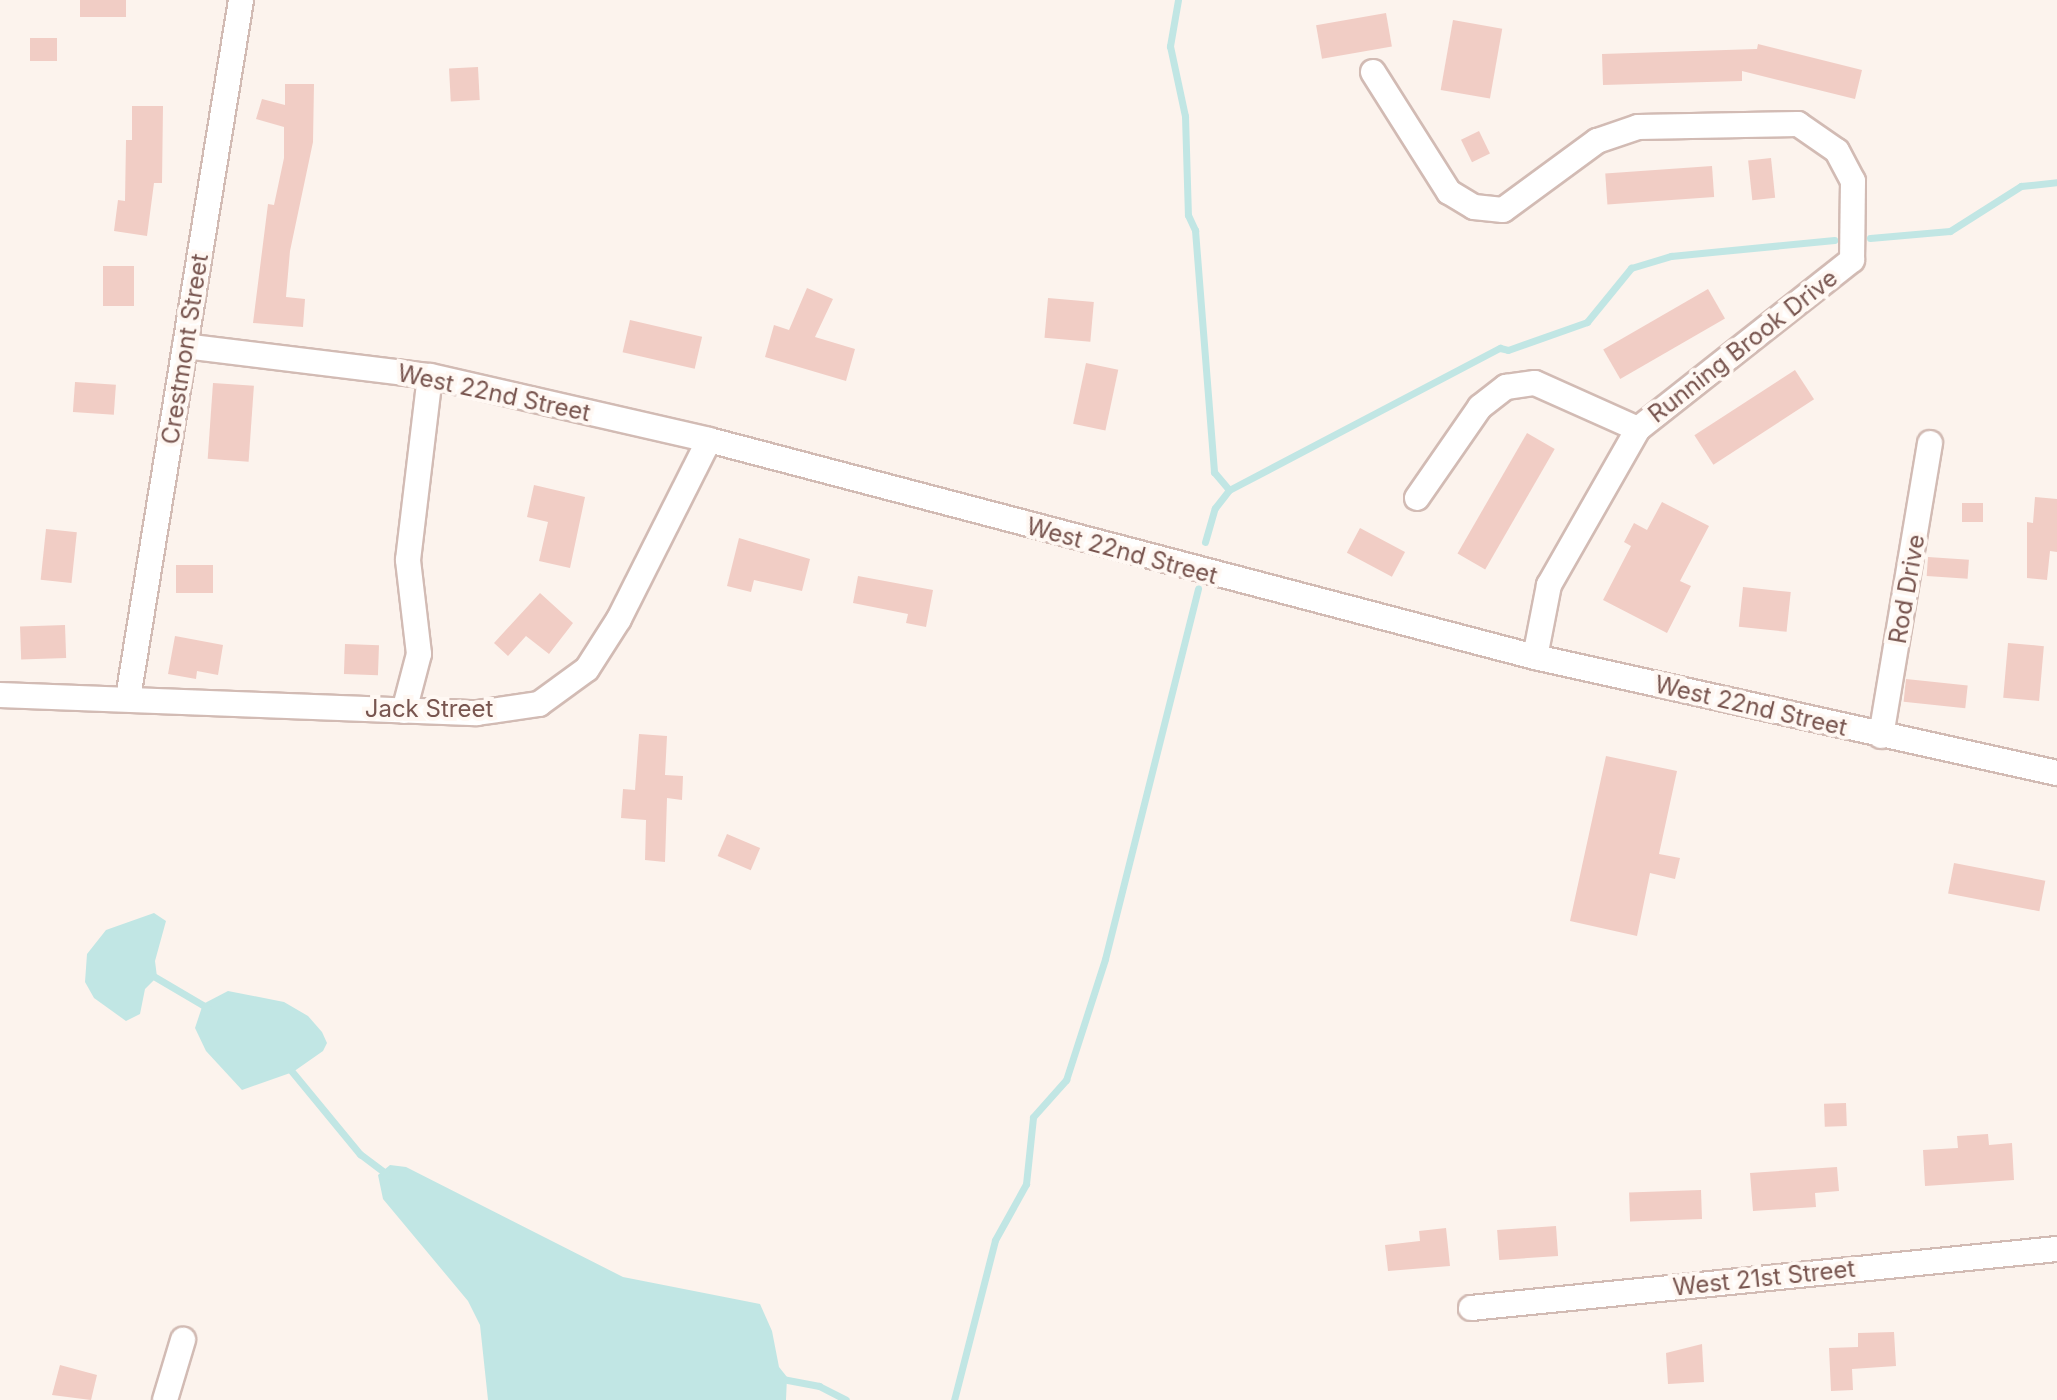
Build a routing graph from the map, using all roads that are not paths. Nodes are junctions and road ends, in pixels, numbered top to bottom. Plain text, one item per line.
1 (241, 0) edge
2 (1373, 72) dead end
3 (185, 346) junction
4 (430, 376) junction
5 (1638, 429) junction
6 (709, 440) junction
7 (1930, 443) dead end
8 (1417, 498) dead end
9 (1535, 657) junction
10 (0, 695) edge
11 (128, 698) junction
12 (404, 711) junction
13 (1881, 736) junction
14 (2057, 773) edge
15 (2057, 1249) edge
16 (1471, 1308) dead end
17 (183, 1340) dead end
18 (165, 1400) edge

1 - 3 street, Crestmont Street
2 - 5 street, Running Brook Drive
3 - 4 street, West 22nd Street
3 - 11 street, Crestmont Street
4 - 6 street, West 22nd Street
4 - 12 street
5 - 8 street
5 - 9 street, Running Brook Drive
6 - 9 street, West 22nd Street
6 - 12 street, Jack Street
7 - 13 street, Rod Drive
9 - 13 street, West 22nd Street
10 - 11 street, Jack Street
11 - 12 street, Jack Street
13 - 14 street, West 22nd Street
15 - 16 street, West 21st Street
17 - 18 street

